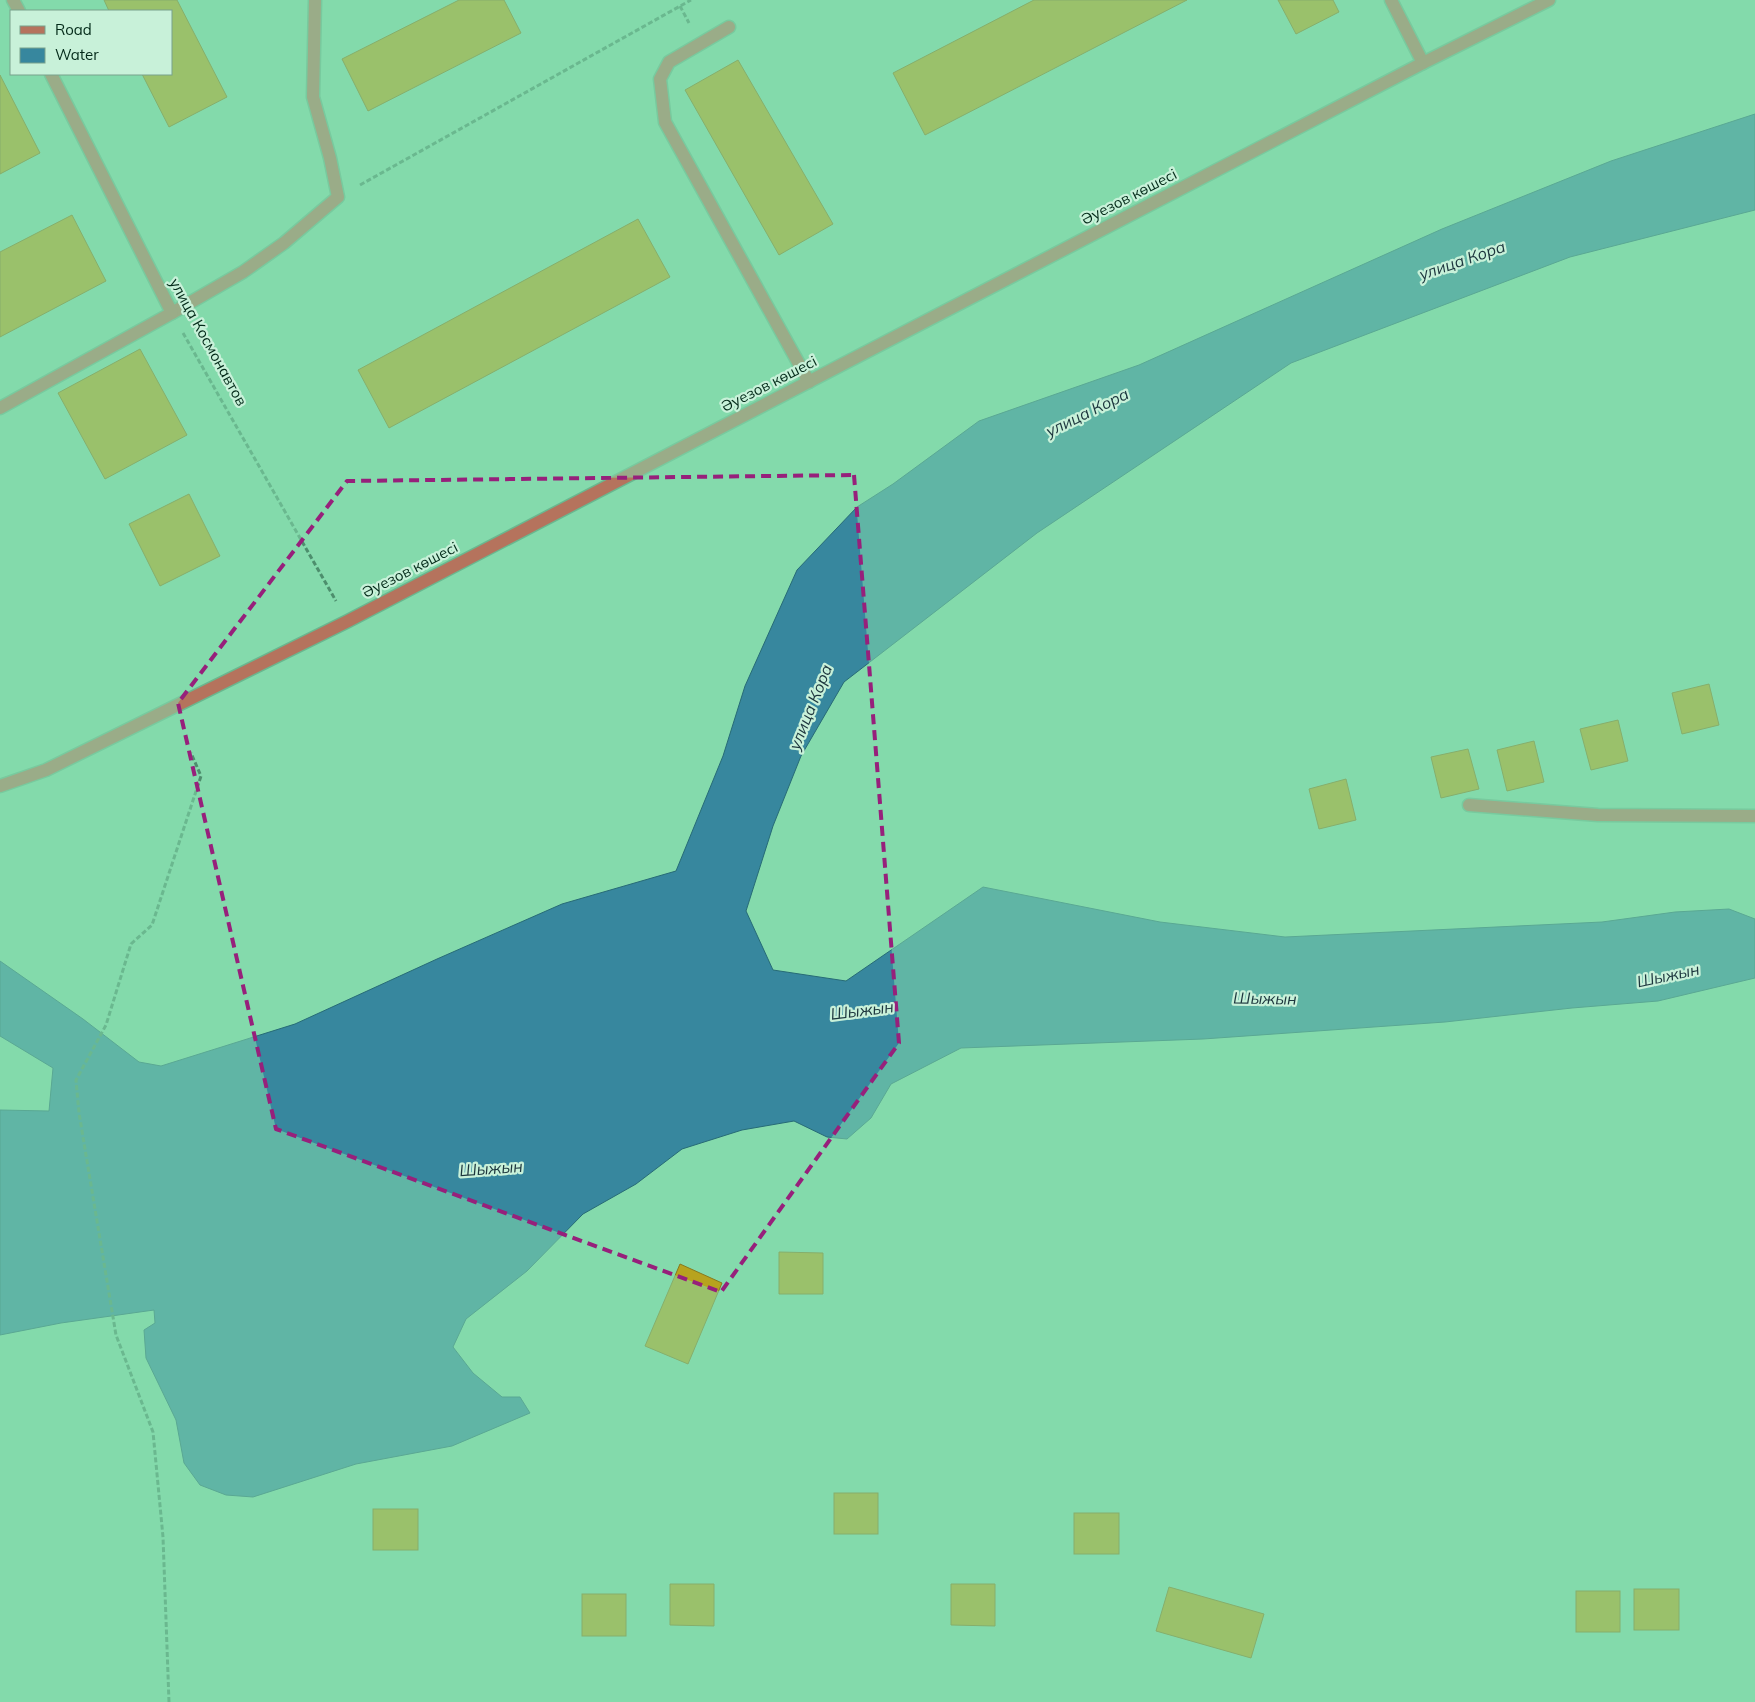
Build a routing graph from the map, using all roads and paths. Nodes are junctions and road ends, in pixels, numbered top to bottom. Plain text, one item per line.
1 (315, 0) edge
2 (691, 0) edge
3 (1391, 0) edge
4 (1548, 0) edge
5 (729, 27) dead end
6 (1423, 63) junction
7 (51, 75) edge
8 (338, 197) junction
9 (172, 313) junction
10 (809, 382) junction
11 (0, 408) edge
12 (348, 621) junction
13 (191, 753) dead end
14 (0, 786) edge
15 (1469, 805) dead end
16 (1755, 816) edge
17 (169, 1702) edge

1 - 8 street
2 - 8 path
3 - 6 street
4 - 6 street, Әуезов көшесі
5 - 10 street
6 - 10 street, Әуезов көшесі
7 - 9 street, улица Космонавтов
8 - 9 street
9 - 11 street
9 - 12 path, улица Космонавтов
10 - 12 street, Әуезов көшесі
12 - 14 street, Әуезов көшесі
13 - 17 path
15 - 16 street

